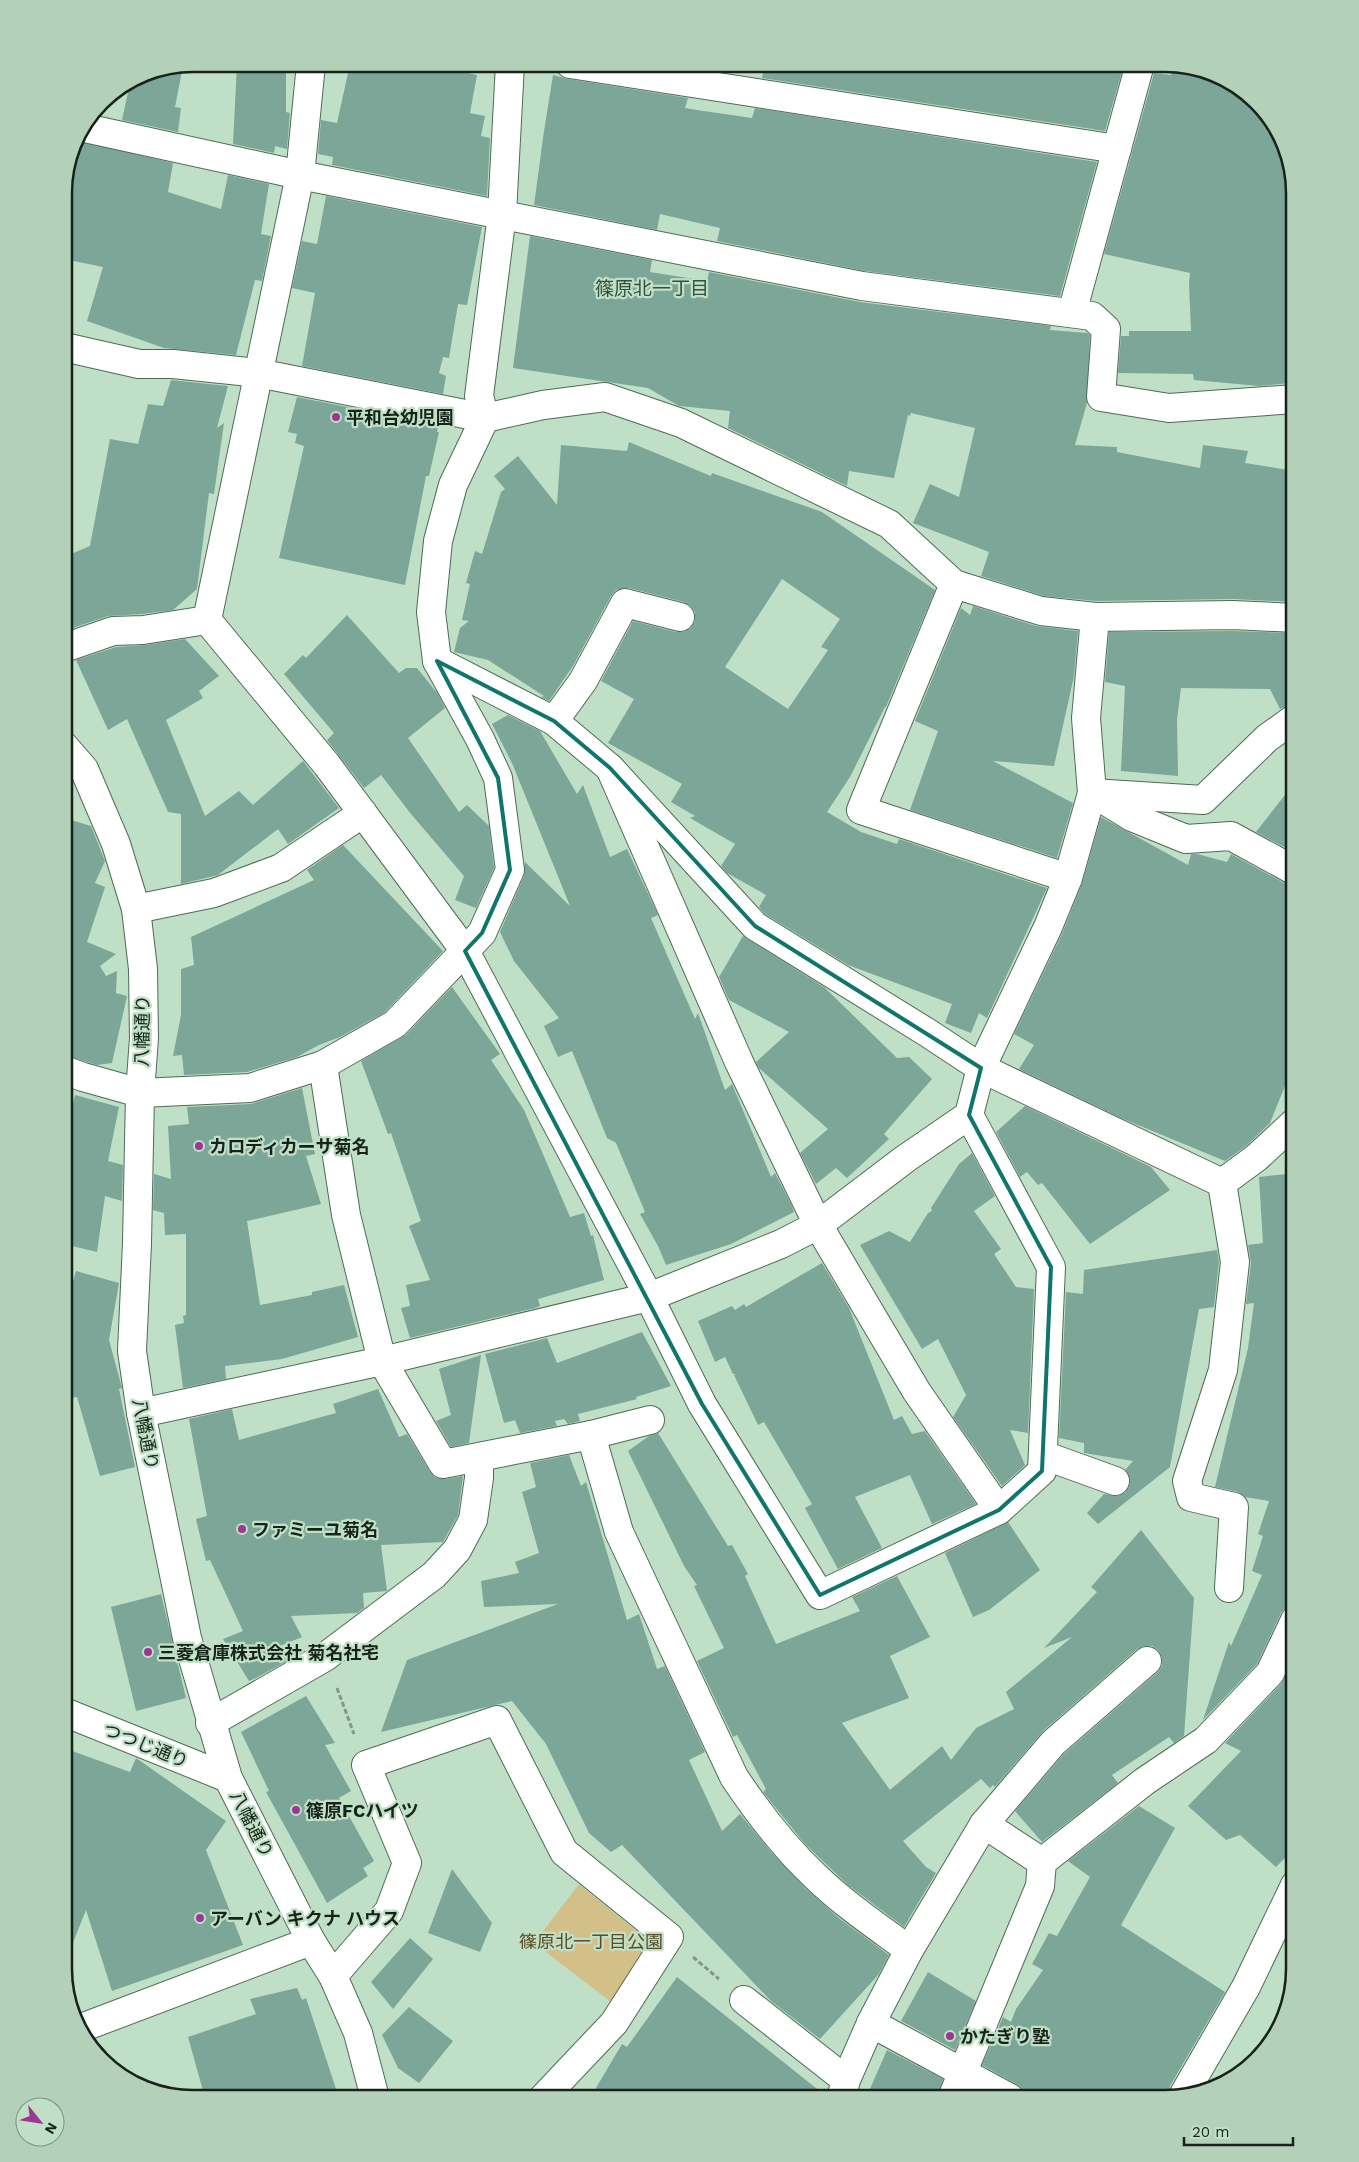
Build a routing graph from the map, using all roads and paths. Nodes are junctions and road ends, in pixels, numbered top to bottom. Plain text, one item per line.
1 (310, 73) edge
2 (510, 73) edge
3 (628, 73) edge
4 (1138, 73) edge
5 (91, 129) edge
6 (1117, 149) junction
7 (300, 175) junction
8 (502, 214) junction
9 (1072, 313) junction
10 (73, 349) edge
11 (258, 373) junction
12 (1286, 400) edge
13 (485, 418) junction
14 (954, 584) junction
15 (680, 617) dead end
16 (1095, 617) junction
17 (1286, 618) edge
18 (207, 620) junction
19 (73, 645) edge
20 (437, 662) junction
21 (554, 721) junction
22 (1286, 724) edge
23 (73, 756) edge
24 (610, 768) junction
25 (1092, 793) junction
26 (363, 813) junction
27 (1286, 866) edge
28 (1068, 878) junction
29 (136, 909) junction
30 (465, 951) junction
31 (323, 1065) junction
32 (981, 1068) junction
33 (73, 1073) edge
34 (140, 1093) junction
35 (969, 1115) junction
36 (1286, 1130) edge
37 (1222, 1183) junction
38 (818, 1225) junction
39 (649, 1297) junction
40 (382, 1361) junction
41 (141, 1413) junction
42 (650, 1420) dead end
43 (592, 1435) junction
44 (1043, 1455) junction
45 (479, 1458) junction
46 (1115, 1481) dead end
47 (1000, 1510) junction
48 (1229, 1588) dead end
49 (1286, 1639) edge
50 (325, 1657) junction
51 (1147, 1661) dead end
52 (72, 1715) edge
53 (210, 1723) junction
54 (366, 1765) junction
55 (228, 1778) junction
56 (984, 1824) junction
57 (1042, 1862) junction
58 (1286, 1904) edge
59 (669, 1937) junction
60 (311, 1941) junction
61 (909, 1950) junction
62 (333, 1976) junction
63 (744, 2000) joint
64 (871, 2023) junction
65 (87, 2026) edge
66 (962, 2071) junction
67 (1188, 2087) edge
68 (373, 2089) edge
69 (551, 2089) edge
70 (844, 2089) edge
71 (955, 2090) edge
72 (995, 2090) edge

1 - 7 street
2 - 8 street
3 - 6 street
4 - 6 street
5 - 7 street
6 - 9 street
7 - 8 street
7 - 11 street
8 - 9 street
8 - 13 street
9 - 12 street
10 - 11 street
11 - 13 street
11 - 18 street
13 - 14 street
13 - 20 street
14 - 16 street
14 - 28 street
15 - 21 street
16 - 17 street
16 - 25 street
18 - 19 street
18 - 26 street
20 - 21 street
20 - 30 street
21 - 24 street
22 - 25 street
23 - 29 street, 八幡通り
24 - 32 street
24 - 38 street
25 - 27 street
25 - 28 street
26 - 29 street
26 - 30 street
28 - 32 street
29 - 34 street, 八幡通り
30 - 31 street
30 - 39 street
31 - 34 street
31 - 40 street
32 - 35 street
32 - 37 street
33 - 34 street
34 - 41 street, 八幡通り
35 - 38 street
35 - 44 street
36 - 37 street
37 - 48 street
38 - 39 street
38 - 47 street
39 - 40 street
39 - 47 street
40 - 41 street
40 - 45 street
41 - 53 street, 八幡通り
42 - 43 street
43 - 45 street
43 - 61 street
44 - 46 street
44 - 47 street
45 - 50 street
49 - 57 street
50 - 53 street
50 - 54 path
51 - 56 street
52 - 55 street, つつじ通り
53 - 55 street, 八幡通り
54 - 59 street
54 - 62 street
55 - 60 street, 八幡通り
56 - 57 street
56 - 61 street
57 - 66 street
58 - 67 street
59 - 63 path
59 - 69 street
60 - 62 street, 八幡通り
60 - 65 street
61 - 64 street
62 - 68 street, 八幡通り
63 - 70 street
64 - 66 street
64 - 70 street
66 - 71 street
66 - 72 street

